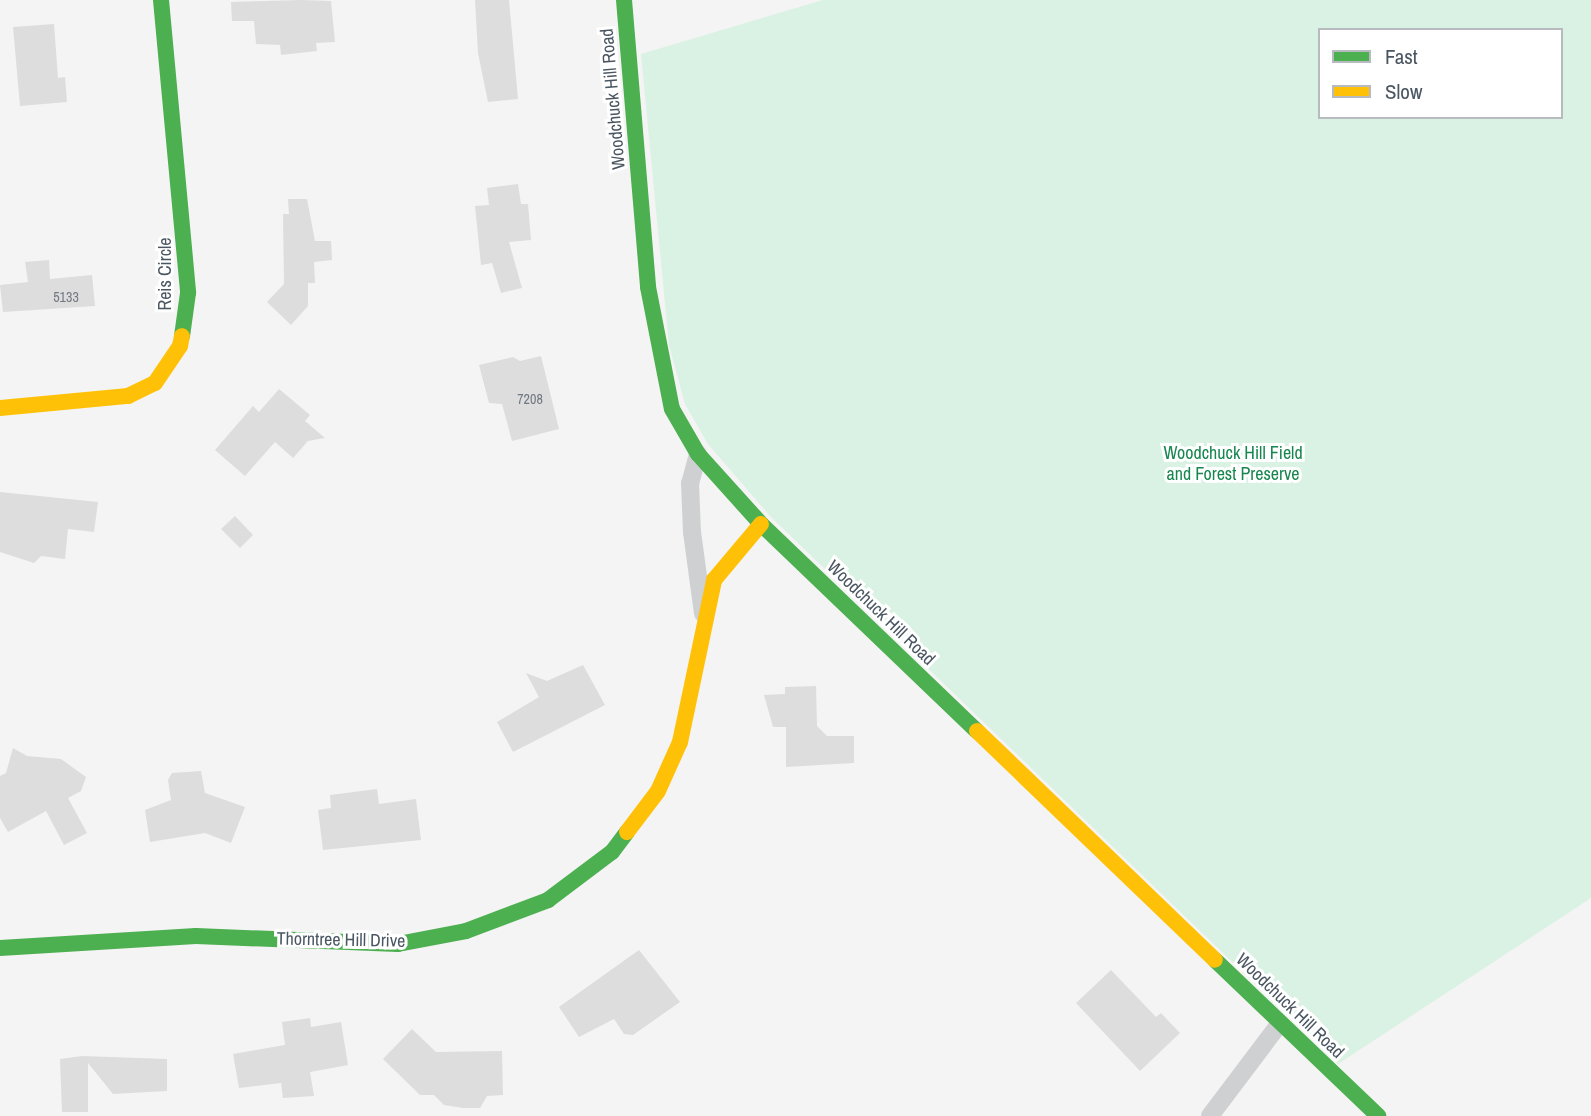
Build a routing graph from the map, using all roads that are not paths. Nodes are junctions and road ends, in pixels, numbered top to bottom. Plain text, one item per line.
1 (161, 0) edge
2 (624, 0) edge
3 (0, 408) edge
4 (698, 454) junction
5 (761, 524) junction
6 (703, 615) junction
7 (0, 948) edge
8 (1280, 1023) junction
9 (1210, 1116) edge
10 (1378, 1116) edge

1 - 3 street, Reis Circle
2 - 4 street, Woodchuck Hill Road
4 - 5 street, Woodchuck Hill Road
4 - 6 street, Thorntree Hill Drive
5 - 6 street, Thorntree Hill Drive
5 - 8 street, Woodchuck Hill Road
6 - 7 street, Thorntree Hill Drive
8 - 9 street
8 - 10 street, Woodchuck Hill Road

